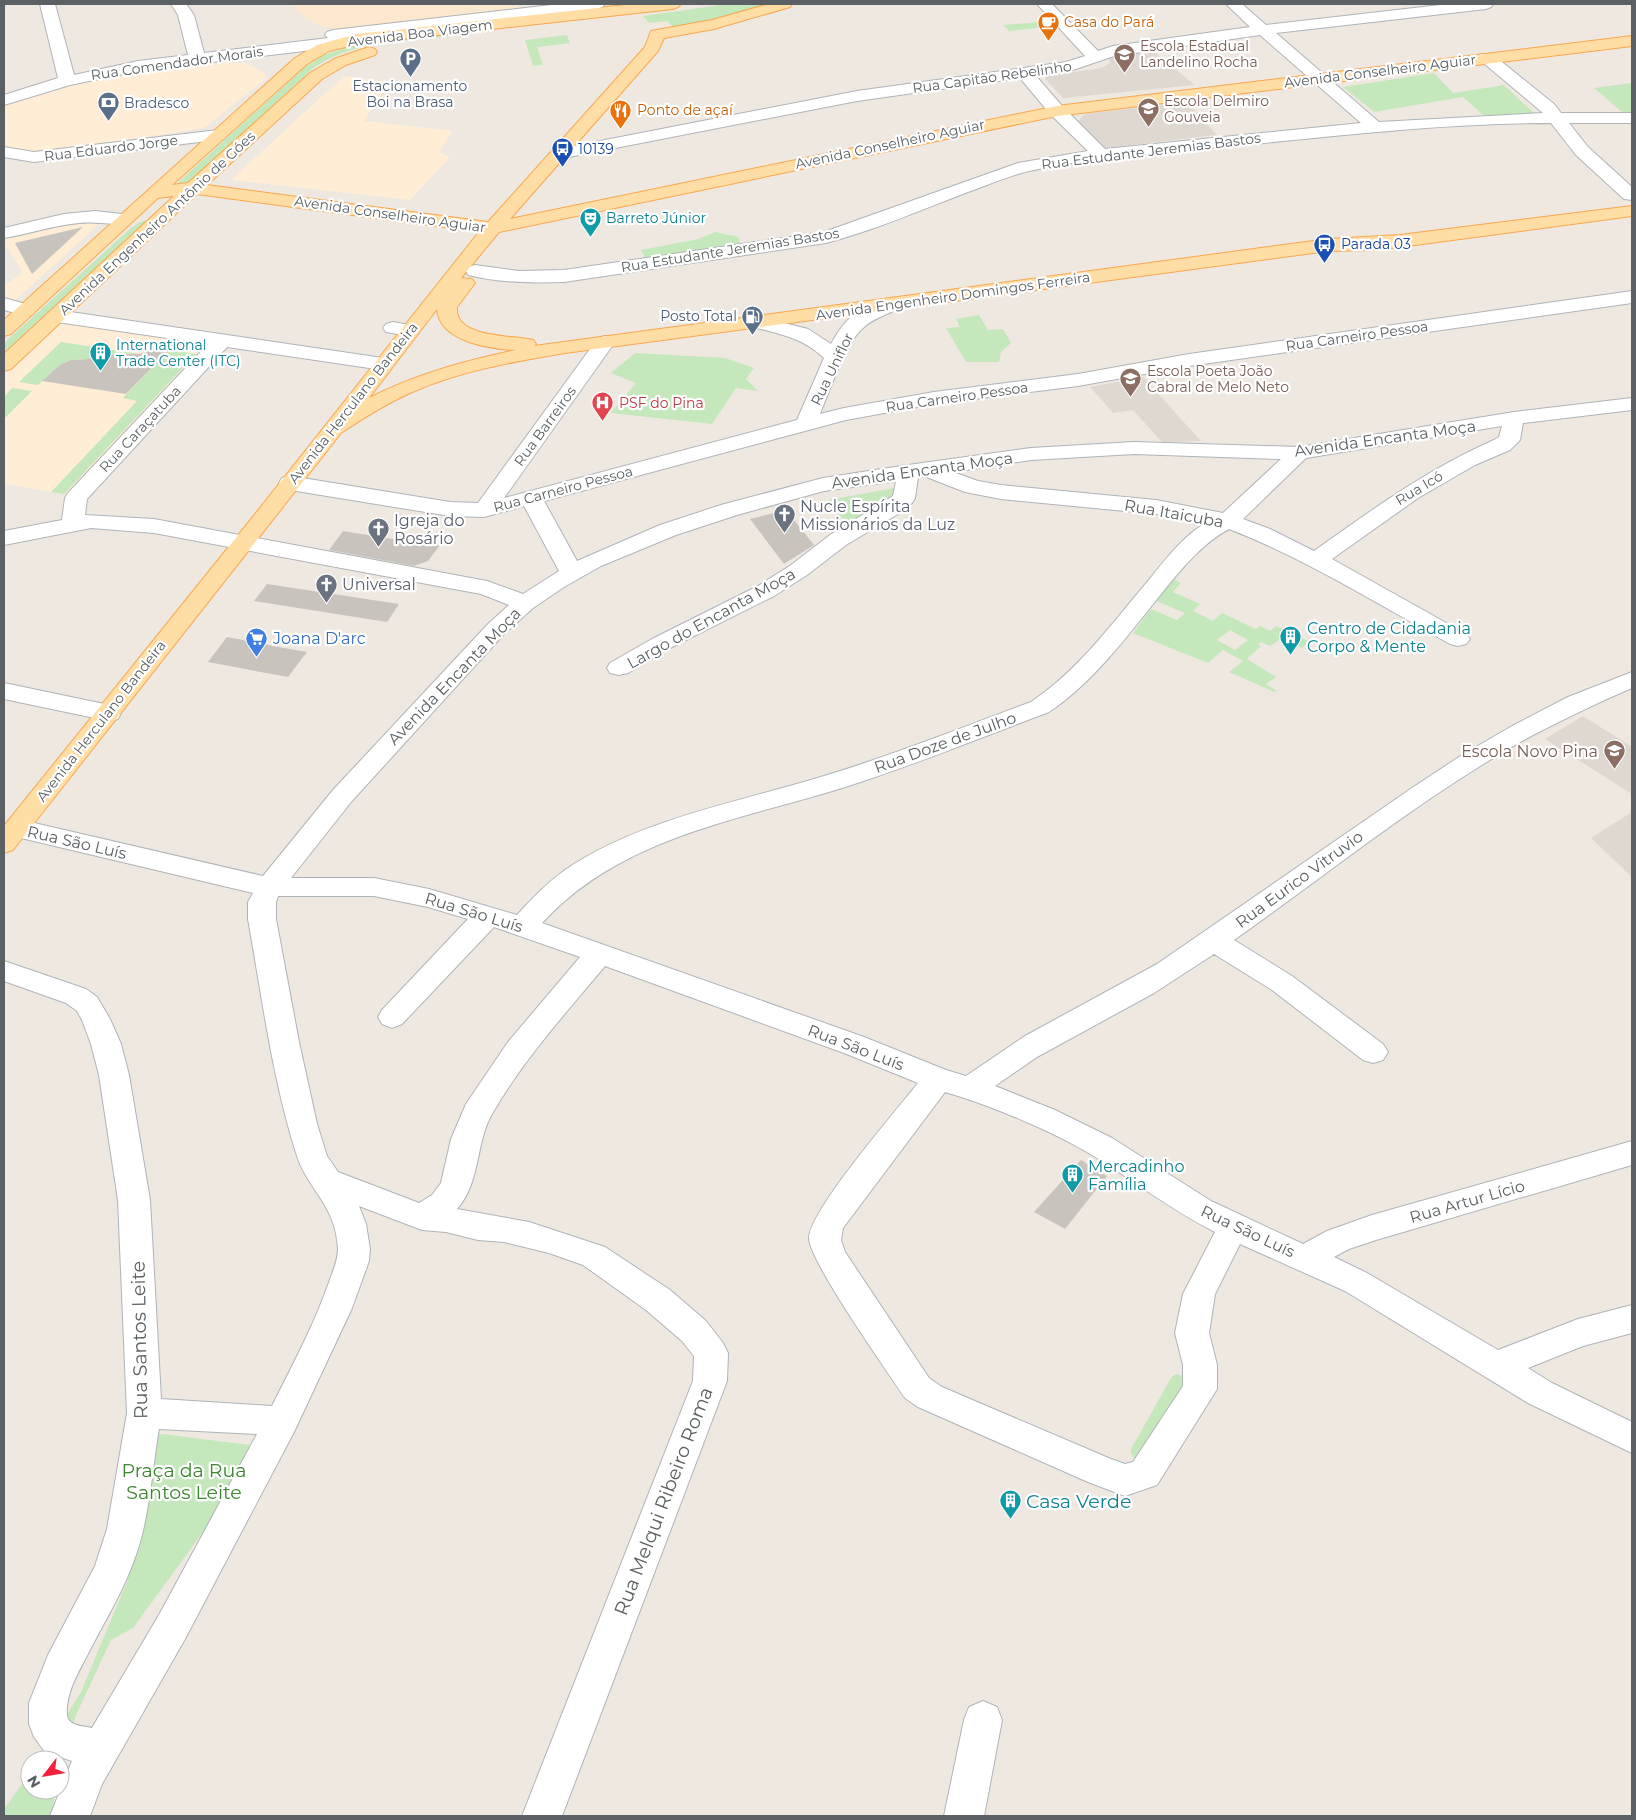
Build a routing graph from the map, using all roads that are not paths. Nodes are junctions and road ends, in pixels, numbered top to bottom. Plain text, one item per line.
1 (47, 4) edge
2 (178, 4) edge
3 (597, 4) edge
4 (673, 4) edge
5 (785, 4) edge
6 (1044, 4) edge
7 (1233, 4) edge
8 (1486, 4) edge
9 (579, 15) junction
10 (559, 18) junction
11 (1263, 30) junction
12 (657, 34) junction
13 (354, 40) junction
14 (1632, 41) edge
15 (255, 44) dead end
16 (1095, 57) junction
17 (1486, 57) junction
18 (197, 59) junction
19 (289, 72) junction
20 (1024, 73) junction
21 (1319, 78) junction
22 (311, 80) joint
23 (67, 81) junction
24 (4, 100) edge
25 (1057, 111) junction
26 (1632, 118) edge
27 (1558, 119) junction
28 (1375, 127) junction
29 (218, 135) junction
30 (4, 152) edge
31 (559, 154) junction
32 (1100, 154) junction
33 (193, 188) junction
34 (153, 192) junction
35 (1632, 200) edge
36 (124, 219) junction
37 (515, 224) junction
38 (492, 228) junction
39 (4, 233) edge
40 (474, 271) junction
41 (1632, 297) edge
42 (4, 304) edge
43 (890, 305) junction
44 (26, 310) junction
45 (57, 316) junction
46 (760, 323) junction
47 (4, 330) edge
48 (223, 340) junction
49 (605, 342) junction
50 (578, 346) junction
51 (835, 358) junction
52 (383, 364) junction
53 (4, 365) edge
54 (1632, 404) edge
55 (1514, 418) junction
56 (806, 423) junction
57 (332, 430) junction
58 (1299, 453) junction
59 (916, 470) junction
60 (290, 483) junction
61 (531, 498) junction
62 (484, 510) junction
63 (1228, 522) junction
64 (73, 524) junction
65 (4, 538) edge
66 (243, 543) junction
67 (1316, 560) junction
68 (572, 573) junction
69 (525, 603) junction
70 (1458, 639) dead end
71 (619, 668) dead end
72 (1632, 679) edge
73 (4, 691) edge
74 (109, 713) junction
75 (10, 836) edge
76 (269, 887) junction
77 (489, 915) junction
78 (522, 926) junction
79 (1213, 940) junction
80 (598, 954) junction
81 (4, 972) edge
82 (392, 1017) dead end
83 (1374, 1052) dead end
84 (938, 1079) junction
85 (970, 1088) junction
86 (1632, 1153) edge
87 (330, 1182) junction
88 (422, 1217) junction
89 (1233, 1226) junction
90 (1304, 1258) junction
91 (1632, 1319) edge
92 (1496, 1366) junction
93 (144, 1413) junction
94 (282, 1421) junction
95 (1632, 1438) edge
96 (983, 1720) dead end
97 (100, 1749) junction
98 (70, 1816) edge
99 (542, 1816) edge
100 (964, 1816) edge

1 - 23 street
2 - 18 street
3 - 15 street
4 - 9 main road, Avenida Boa Viagem
5 - 12 main road
6 - 16 street
7 - 11 street
8 - 11 street, Rua Capitão Rebelinho
9 - 10 main road, Avenida Boa Viagem
9 - 12 main road
10 - 13 main road, Avenida Boa Viagem
10 - 22 main road, Avenida Boa Viagem
11 - 16 street, Rua Capitão Rebelinho
11 - 21 street
12 - 31 main road, Avenida Herculano Bandeira
13 - 18 street, Rua Comendador Morais
13 - 19 main road, Avenida Boa Viagem
14 - 17 main road, Avenida Conselheiro Aguiar
16 - 20 street, Rua Capitão Rebelinho
17 - 21 main road, Avenida Conselheiro Aguiar
17 - 27 street
18 - 19 street
18 - 23 street, Rua Comendador Morais
19 - 29 main road, Avenida Engenheiro Antônio de Góes
20 - 25 street
20 - 31 street, Rua Capitão Rebelinho
21 - 25 main road, Avenida Conselheiro Aguiar
21 - 28 street
22 - 33 main road, Avenida Engenheiro Antônio de Góes
23 - 24 street, Rua Comendador Morais
25 - 32 street
25 - 37 main road, Avenida Conselheiro Aguiar
26 - 27 street, Rua Estudante Jeremias Bastos
27 - 28 street, Rua Estudante Jeremias Bastos
27 - 35 street
28 - 32 street, Rua Estudante Jeremias Bastos
29 - 30 street, Rua Eduardo Jorge
29 - 34 main road, Avenida Engenheiro Antônio de Góes
31 - 38 main road, Avenida Herculano Bandeira
32 - 40 street, Rua Estudante Jeremias Bastos
33 - 34 main road, Avenida Conselheiro Aguiar
33 - 38 main road, Avenida Conselheiro Aguiar
33 - 45 main road, Avenida Engenheiro Antônio de Góes
34 - 36 main road, Avenida Engenheiro Antônio de Góes
35 - 43 main road, Avenida Engenheiro Domingos Ferreira
36 - 39 street
36 - 44 main road, Avenida Engenheiro Antônio de Góes
37 - 38 main road, Avenida Conselheiro Aguiar
37 - 40 main road
38 - 52 main road, Avenida Herculano Bandeira
40 - 50 main road, Avenida Engenheiro Domingos Ferreira
41 - 56 street, Rua Carneiro Pessoa
42 - 44 street
43 - 46 main road, Avenida Engenheiro Domingos Ferreira
43 - 51 street, Rua Uniflor
44 - 47 main road, Avenida Engenheiro Antônio de Góes
45 - 48 street
45 - 53 main road, Avenida Engenheiro Antônio de Góes
46 - 49 main road, Avenida Engenheiro Domingos Ferreira
46 - 51 street
48 - 52 street
48 - 64 street, Rua Caraçatuba
49 - 50 main road, Avenida Engenheiro Domingos Ferreira
49 - 62 street, Rua Barreiros
50 - 57 main road, Avenida Engenheiro Domingos Ferreira
51 - 56 street, Rua Uniflor
52 - 57 main road, Avenida Herculano Bandeira
54 - 55 street, Avenida Encanta Moça
55 - 58 street, Avenida Encanta Moça
55 - 67 street, Rua Icó
56 - 61 street, Rua Carneiro Pessoa
57 - 60 main road, Avenida Herculano Bandeira
58 - 59 street, Avenida Encanta Moça
58 - 63 street, Rua Doze de Julho
59 - 63 street, Rua Itaicuba
59 - 68 street, Avenida Encanta Moça
59 - 71 street, Largo do Encanta Moça
60 - 62 street, Rua Carneiro Pessoa
60 - 66 main road, Avenida Herculano Bandeira
61 - 62 street, Rua Carneiro Pessoa
61 - 68 street
63 - 67 street, Rua Itaicuba
63 - 78 street, Rua Doze de Julho
64 - 65 street
64 - 66 street
66 - 69 street
66 - 74 main road, Avenida Herculano Bandeira
67 - 70 street, Rua Itaicuba
68 - 69 street, Avenida Encanta Moça
69 - 76 street, Avenida Encanta Moça
72 - 79 street, Rua Eurico Vitruvio
73 - 74 street
74 - 75 main road, Avenida Herculano Bandeira
75 - 76 street, Rua São Luís
76 - 77 street, Rua São Luís
76 - 87 street
77 - 78 street, Rua São Luís
77 - 82 street
78 - 80 street, Rua São Luís
79 - 83 street
79 - 85 street, Rua Eurico Vitruvio
80 - 84 street, Rua São Luís
80 - 88 street
81 - 93 street, Rua Santos Leite
84 - 85 street, Rua São Luís
84 - 89 street
85 - 89 street, Rua São Luís
86 - 90 street, Rua Artur Lício
87 - 88 street, Rua Melqui Ribeiro Roma
87 - 94 street
88 - 99 street, Rua Melqui Ribeiro Roma
89 - 90 street, Rua São Luís
90 - 92 street, Rua São Luís
91 - 92 street
92 - 95 street, Rua São Luís
93 - 94 street
93 - 97 street, Rua Santos Leite
94 - 97 street
96 - 100 street
97 - 98 street

